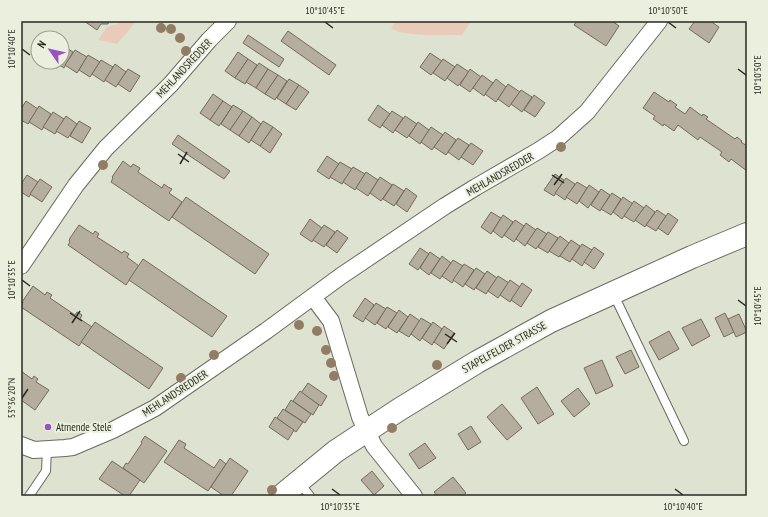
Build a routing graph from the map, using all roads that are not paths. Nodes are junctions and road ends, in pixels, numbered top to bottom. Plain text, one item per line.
1 (228, 21) edge
2 (659, 21) edge
3 (747, 234) edge
4 (21, 266) edge
5 (613, 292) junction
6 (313, 297) junction
7 (366, 431) junction
8 (684, 441) dead end
9 (21, 445) edge
10 (48, 449) junction
11 (304, 489) edge
12 (29, 496) edge
13 (281, 496) edge
14 (414, 496) edge

1 - 4 street, MEHLANDSREDDER
2 - 6 street, MEHLANDSREDDER
3 - 5 street, STAPELFELDER STRASSE
5 - 7 street, STAPELFELDER STRASSE
5 - 8 lane
6 - 7 street
6 - 10 street, MEHLANDSREDDER
7 - 11 street, STAPELFELDER STRASSE
7 - 14 street
9 - 10 street, MEHLANDSREDDER
10 - 12 lane
11 - 13 street, STAPELFELDER STRASSE

